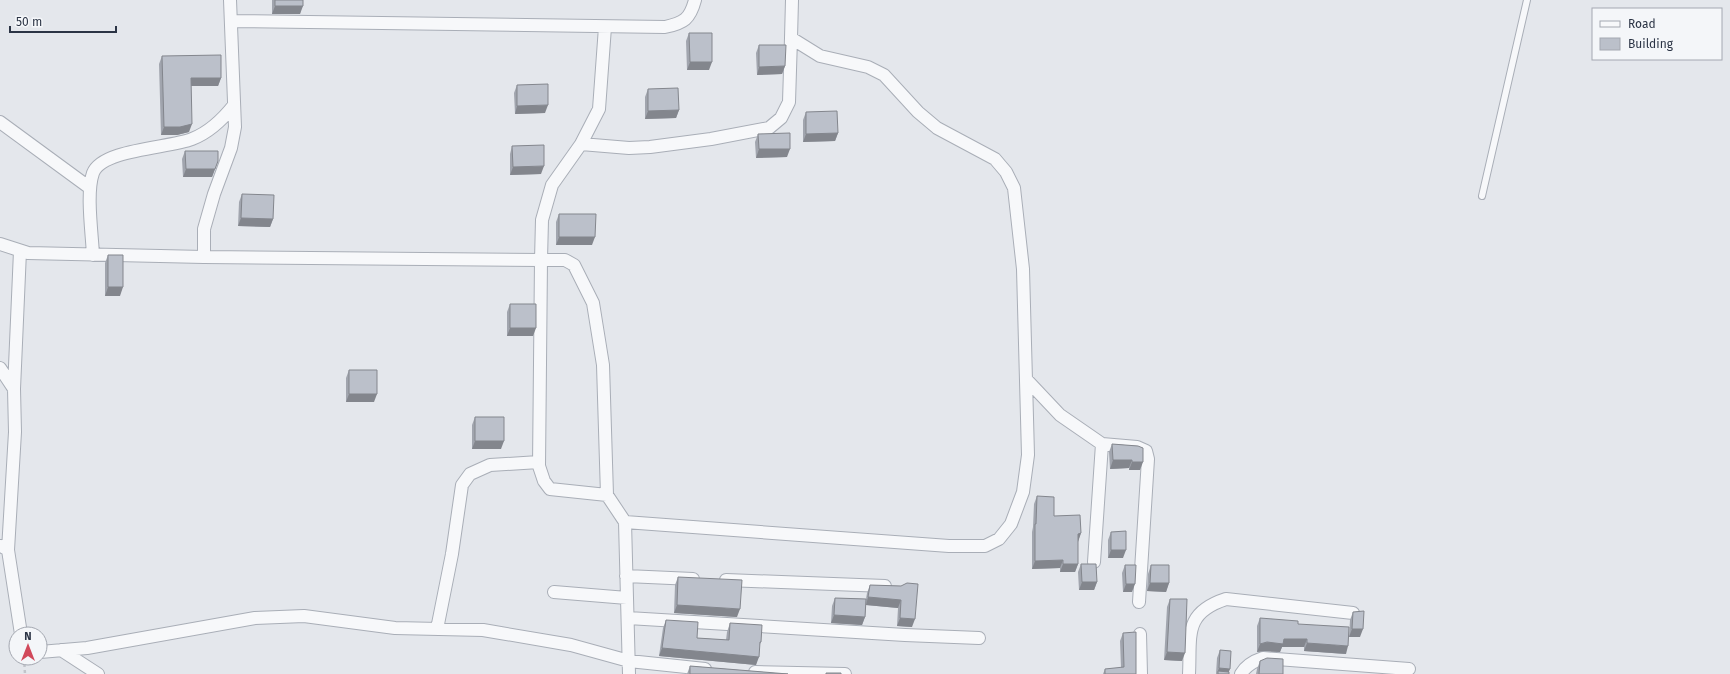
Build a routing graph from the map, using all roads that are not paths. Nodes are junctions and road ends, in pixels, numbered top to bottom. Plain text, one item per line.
1 (230, 0) edge
2 (695, 0) edge
3 (792, 0) edge
4 (1528, 0) edge
5 (231, 21) junction
6 (604, 27) junction
7 (791, 38) junction
8 (234, 105) junction
9 (0, 122) edge
10 (581, 144) junction
11 (90, 188) junction
12 (1482, 196) dead end
13 (0, 244) edge
14 (20, 252) junction
15 (93, 256) junction
16 (204, 257) junction
17 (541, 260) junction
18 (0, 368) edge
19 (1026, 379) junction
20 (14, 389) junction
21 (1102, 444) junction
22 (539, 462) junction
23 (607, 495) junction
24 (625, 522) junction
25 (4, 548) edge
26 (1094, 562) edge
27 (626, 576) junction
28 (898, 587) edge
29 (554, 592) dead end
30 (627, 598) junction
31 (1140, 602) dead end
32 (1353, 613) edge
33 (628, 618) junction
34 (19, 626) edge
35 (437, 629) junction
36 (1140, 634) dead end
37 (979, 638) dead end
38 (61, 650) junction
39 (48, 651) edge
40 (629, 661) junction
41 (1409, 669) dead end
42 (716, 670) edge
43 (740, 672) edge
44 (98, 674) edge
45 (629, 674) edge
46 (845, 674) edge
47 (1141, 674) edge
48 (1189, 674) edge
49 (1241, 674) edge

1 - 5 street
2 - 6 street
3 - 7 street
4 - 12 lane
5 - 6 street
5 - 8 street
6 - 10 street
7 - 10 street
7 - 19 street
8 - 11 street
8 - 16 street
9 - 11 street
10 - 17 street
11 - 15 street
13 - 14 street
14 - 15 street
14 - 20 street
15 - 16 street
16 - 17 street
17 - 22 street
17 - 23 street
18 - 20 street
19 - 21 street
19 - 24 street
20 - 25 street
21 - 26 street
21 - 31 street
22 - 23 street
22 - 35 street
23 - 24 street
24 - 27 street
25 - 34 street
27 - 28 street
27 - 30 street
29 - 30 street
30 - 33 street
32 - 48 street
33 - 37 street
33 - 40 street
35 - 38 street
35 - 40 street
36 - 47 street
38 - 39 street
38 - 44 street
40 - 42 street
40 - 45 street
41 - 49 street
43 - 46 street

